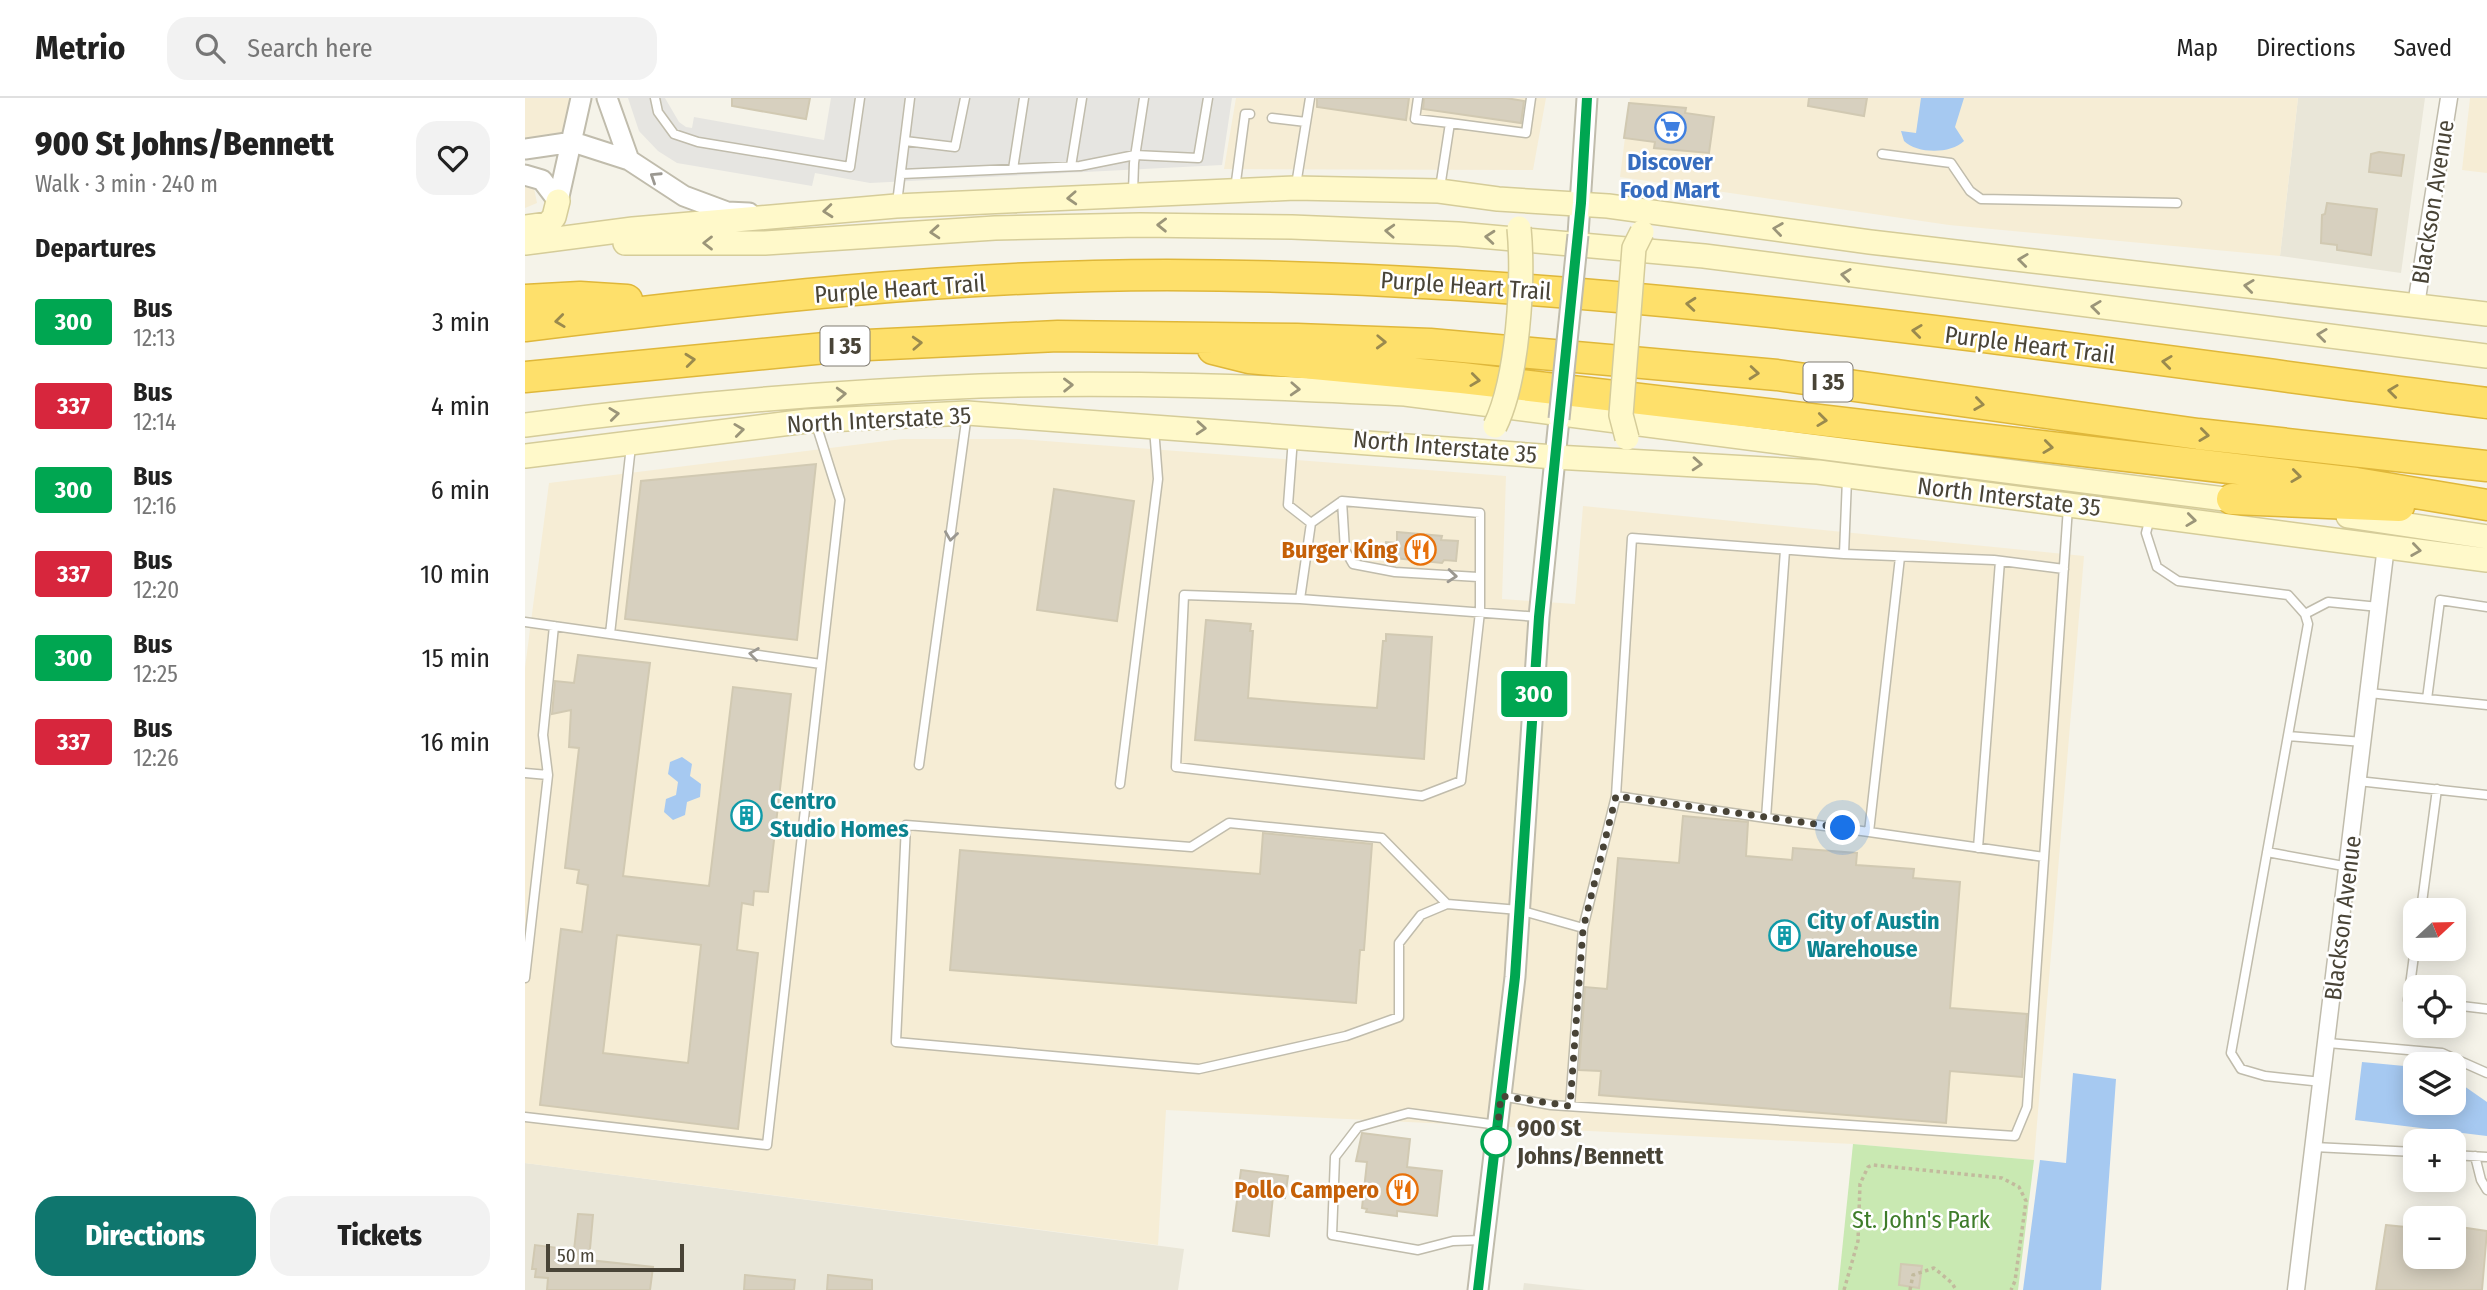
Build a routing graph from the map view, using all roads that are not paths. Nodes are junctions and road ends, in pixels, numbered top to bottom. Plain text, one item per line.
1 (581, 98) edge
2 (607, 98) edge
3 (655, 98) edge
4 (860, 98) edge
5 (910, 98) edge
6 (965, 98) edge
7 (1024, 98) edge
8 (1082, 98) edge
9 (1144, 98) edge
10 (1208, 98) edge
11 (1310, 98) edge
12 (1418, 98) edge
13 (1531, 98) edge
14 (1587, 98) edge
15 (2449, 98) edge
16 (1440, 111) dead end
17 (1250, 114) dead end
18 (1462, 114) dead end
19 (1482, 117) dead end
20 (1272, 118) dead end
21 (1438, 121) junction
22 (1306, 122) junction
23 (1450, 123) junction
24 (1462, 125) junction
25 (1480, 127) junction
26 (905, 141) junction
27 (573, 142) junction
28 (525, 149) edge
29 (1882, 154) dead end
30 (1135, 155) junction
31 (629, 160) junction
32 (1071, 166) junction
33 (1013, 169) junction
34 (901, 174) junction
35 (525, 175) edge
36 (1295, 188) junction
37 (1234, 191) junction
38 (1439, 191) junction
39 (1133, 195) junction
40 (1497, 199) junction
41 (558, 201) junction
42 (1581, 203) junction
43 (2177, 203) dead end
44 (896, 206) junction
45 (1673, 214) junction
46 (788, 215) junction
47 (530, 238) edge
48 (525, 300) edge
49 (700, 304) junction
50 (2416, 305) junction
51 (2487, 314) edge
52 (525, 326) edge
53 (1165, 336) junction
54 (2487, 356) edge
55 (525, 377) edge
56 (2487, 402) edge
57 (967, 413) junction
58 (815, 421) junction
59 (525, 425) edge
60 (1154, 425) junction
61 (1293, 435) junction
62 (631, 443) junction
63 (1457, 448) junction
64 (525, 457) edge
65 (1555, 457) junction
66 (1647, 461) junction
67 (2487, 466) edge
68 (1847, 476) junction
69 (2232, 499) junction
70 (1342, 501) junction
71 (2068, 504) junction
72 (2487, 505) edge
73 (2487, 511) edge
74 (2151, 515) junction
75 (1311, 523) junction
76 (2487, 537) edge
77 (2386, 546) junction
78 (1785, 550) junction
79 (1844, 554) junction
80 (1900, 557) junction
81 (2487, 560) edge
82 (2000, 561) junction
83 (2064, 569) junction
84 (1478, 578) junction
85 (1300, 599) junction
86 (2379, 607) junction
87 (2487, 607) edge
88 (1480, 612) junction
89 (2305, 614) junction
90 (1539, 617) junction
91 (525, 622) edge
92 (554, 626) junction
93 (610, 634) junction
94 (821, 664) junction
95 (2369, 693) junction
96 (2427, 699) junction
97 (2487, 705) edge
98 (2288, 736) junction
99 (2363, 743) junction
100 (919, 765) dead end
101 (525, 773) edge
102 (548, 775) junction
103 (2358, 780) junction
104 (1120, 784) dead end
105 (2437, 789) junction
106 (2487, 795) edge
107 (1616, 796) junction
108 (1766, 818) junction
109 (1869, 832) junction
110 (1978, 848) junction
111 (2267, 852) junction
112 (2044, 857) junction
113 (2349, 867) junction
114 (2423, 898) edge
115 (1447, 904) junction
116 (1519, 910) junction
117 (1583, 929) junction
118 (525, 978) edge
119 (2466, 1007) edge
120 (2487, 1009) edge
121 (2328, 1043) junction
122 (2487, 1073) edge
123 (2322, 1082) junction
124 (1501, 1096) junction
125 (1570, 1106) junction
126 (525, 1117) edge
127 (1498, 1125) junction
128 (2314, 1147) junction
129 (2403, 1151) edge
130 (2466, 1156) edge
131 (2475, 1156) junction
132 (2487, 1157) edge
133 (2487, 1190) edge
134 (1484, 1240) junction
135 (1478, 1290) edge
136 (2296, 1290) edge

1 - 27 street
2 - 31 street
3 - 4 lane
5 - 26 lane
6 - 26 lane
7 - 33 lane
8 - 32 lane
9 - 30 lane
10 - 30 lane
11 - 22 lane
12 - 21 lane
13 - 25 lane
14 - 42 street
15 - 50 street, Blackson Avenue
16 - 21 lane
17 - 37 lane
18 - 24 lane
19 - 25 lane
20 - 22 lane
21 - 23 lane
22 - 36 lane
23 - 24 lane
23 - 38 lane
24 - 25 lane
26 - 34 lane
27 - 28 street
27 - 31 street
27 - 41 street
29 - 43 lane
30 - 32 lane
30 - 39 lane
46 -> 31 street
32 - 33 lane
33 - 34 lane
34 - 44 lane
35 - 41 street
36 - 37 main road
36 - 38 main road
37 - 39 main road
38 - 40 main road
39 -> 44 main road
40 - 42 main road
40 - 63 main road, bridge
41 - 47 main road
42 - 45 main road
42 - 65 street, bridge
44 -> 46 main road
50 -> 45 main road
45 - 66 main road, bridge
46 - 47 main road
54 -> 47 main road
48 - 49 highway
49 -> 52 highway, Purple Heart Trail / I 35
56 -> 49 highway, Purple Heart Trail / I 35
50 - 51 main road
55 -> 53 highway, I 35
53 -> 67 highway, I 35
53 -> 72 highway
57 - 58 main road, North Interstate 35
57 - 60 main road, North Interstate 35
57 -> 100 lane
62 -> 58 main road, North Interstate 35
58 - 94 lane
59 -> 69 main road
60 -> 61 main road, North Interstate 35
60 - 104 lane
61 - 63 main road, North Interstate 35
61 - 75 lane
62 - 64 main road, North Interstate 35
62 - 93 lane
63 - 65 main road, North Interstate 35
65 - 66 main road, North Interstate 35
65 - 90 street
66 -> 68 main road, North Interstate 35
68 - 71 main road, North Interstate 35
68 - 79 lane
69 - 73 highway
69 - 76 main road
70 - 75 lane
70 -> 84 lane
70 - 84 lane
71 - 74 main road, North Interstate 35
71 - 83 lane
74 -> 77 main road, North Interstate 35
74 - 89 lane
75 - 85 lane
77 -> 81 main road, North Interstate 35
77 - 86 street, Blackson Avenue
78 - 79 lane
78 - 107 lane
78 - 108 lane
79 - 80 lane
80 - 82 lane
80 - 109 lane
82 - 83 lane
82 - 110 lane
83 - 112 lane
84 - 88 lane
85 - 88 lane
85 - 88 lane
86 - 89 lane
86 - 95 street, Blackson Avenue
87 - 96 lane
88 - 90 lane
89 - 98 lane
90 - 116 street
91 - 92 lane
92 - 93 lane
92 - 102 lane
94 -> 93 lane
94 - 126 lane
95 - 96 lane
95 - 99 street, Blackson Avenue
96 - 97 lane
98 - 99 lane
98 - 111 lane
99 - 103 street, Blackson Avenue
101 - 102 lane
102 - 118 lane
103 - 105 lane
103 - 113 street, Blackson Avenue
105 - 106 lane
105 - 114 lane
107 - 108 lane
107 - 117 lane
108 - 109 lane
109 - 110 lane
110 - 112 lane
111 - 113 lane
111 - 123 lane
112 - 125 lane
113 - 121 street, Blackson Avenue
115 - 115 lane
115 - 116 lane
116 - 117 lane
116 - 124 street
117 - 125 lane
119 - 120 lane
121 - 122 lane
121 - 123 street, Blackson Avenue
123 - 128 street, Blackson Avenue
124 - 125 lane
124 - 127 street
127 - 134 street
127 - 134 lane
128 - 129 lane
128 - 136 street, Blackson Avenue
130 - 131 lane
131 - 132 lane
131 - 133 lane
134 - 135 street

